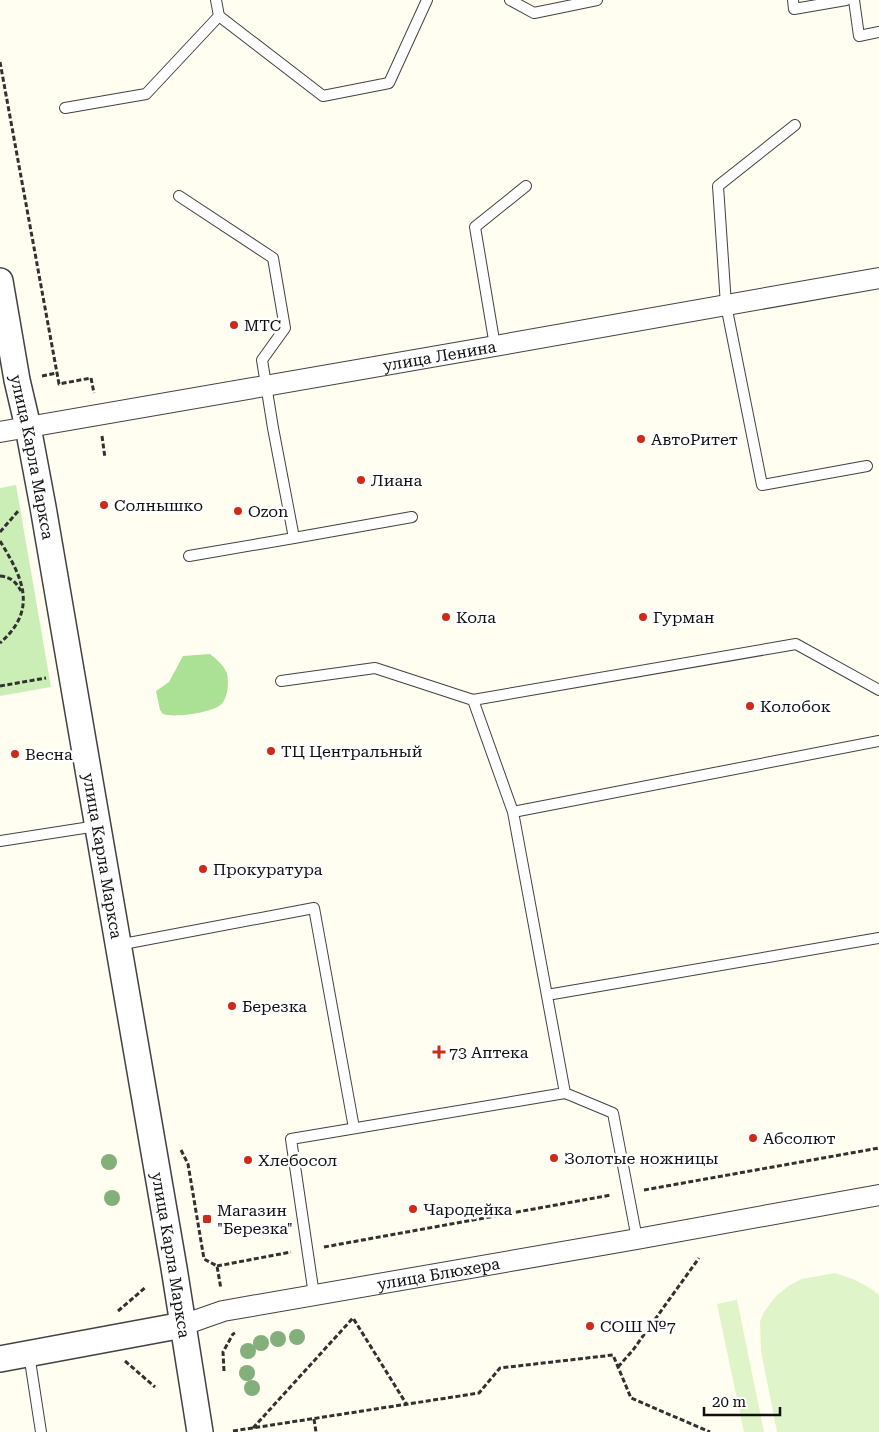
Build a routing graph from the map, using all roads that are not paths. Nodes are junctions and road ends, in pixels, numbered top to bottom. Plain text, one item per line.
1 (216, 0) edge
2 (427, 0) edge
3 (510, 0) edge
4 (597, 0) edge
5 (793, 0) edge
6 (846, 0) edge
7 (854, 0) edge
8 (219, 16) junction
9 (879, 32) edge
10 (65, 108) dead end
11 (795, 125) dead end
12 (526, 186) dead end
13 (180, 196) dead end
14 (879, 278) edge
15 (0, 281) edge
16 (726, 304) junction
17 (495, 346) junction
18 (266, 385) junction
19 (28, 427) junction
20 (0, 432) edge
21 (867, 466) dead end
22 (412, 517) dead end
23 (294, 538) junction
24 (189, 556) dead end
25 (281, 681) dead end
26 (879, 690) edge
27 (473, 700) junction
28 (879, 741) edge
29 (513, 812) junction
30 (98, 826) junction
31 (0, 841) edge
32 (879, 938) edge
33 (118, 945) junction
34 (547, 994) junction
35 (566, 1093) junction
36 (354, 1128) junction
37 (879, 1195) edge
38 (637, 1239) junction
39 (314, 1295) junction
40 (183, 1326) junction
41 (29, 1354) junction
42 (0, 1359) edge
43 (41, 1432) edge
44 (200, 1432) edge

1 - 8 lane
2 - 8 lane
3 - 4 lane
5 - 6 lane
7 - 9 lane
8 - 10 lane
11 - 16 lane
12 - 17 lane
13 - 18 lane
14 - 16 street, улица Ленина
15 - 19 street, улица Карла Маркса
16 - 17 street, улица Ленина
16 - 21 lane
17 - 18 street, улица Ленина
18 - 19 street, улица Ленина
18 - 23 lane
19 - 20 street, улица Ленина
19 - 30 street, улица Карла Маркса
22 - 23 lane
23 - 24 lane
25 - 27 lane
26 - 27 lane
27 - 29 lane
28 - 29 lane
29 - 34 lane
30 - 31 lane
30 - 33 street, улица Карла Маркса
32 - 34 lane
33 - 36 lane
33 - 40 street, улица Карла Маркса
34 - 35 lane
35 - 36 lane
35 - 38 lane
36 - 39 lane
37 - 38 street, улица Блюхера
38 - 39 street, улица Блюхера
39 - 40 street, улица Блюхера
40 - 41 street, улица Блюхера
40 - 44 street, улица Карла Маркса
41 - 42 street, улица Блюхера
41 - 43 lane

